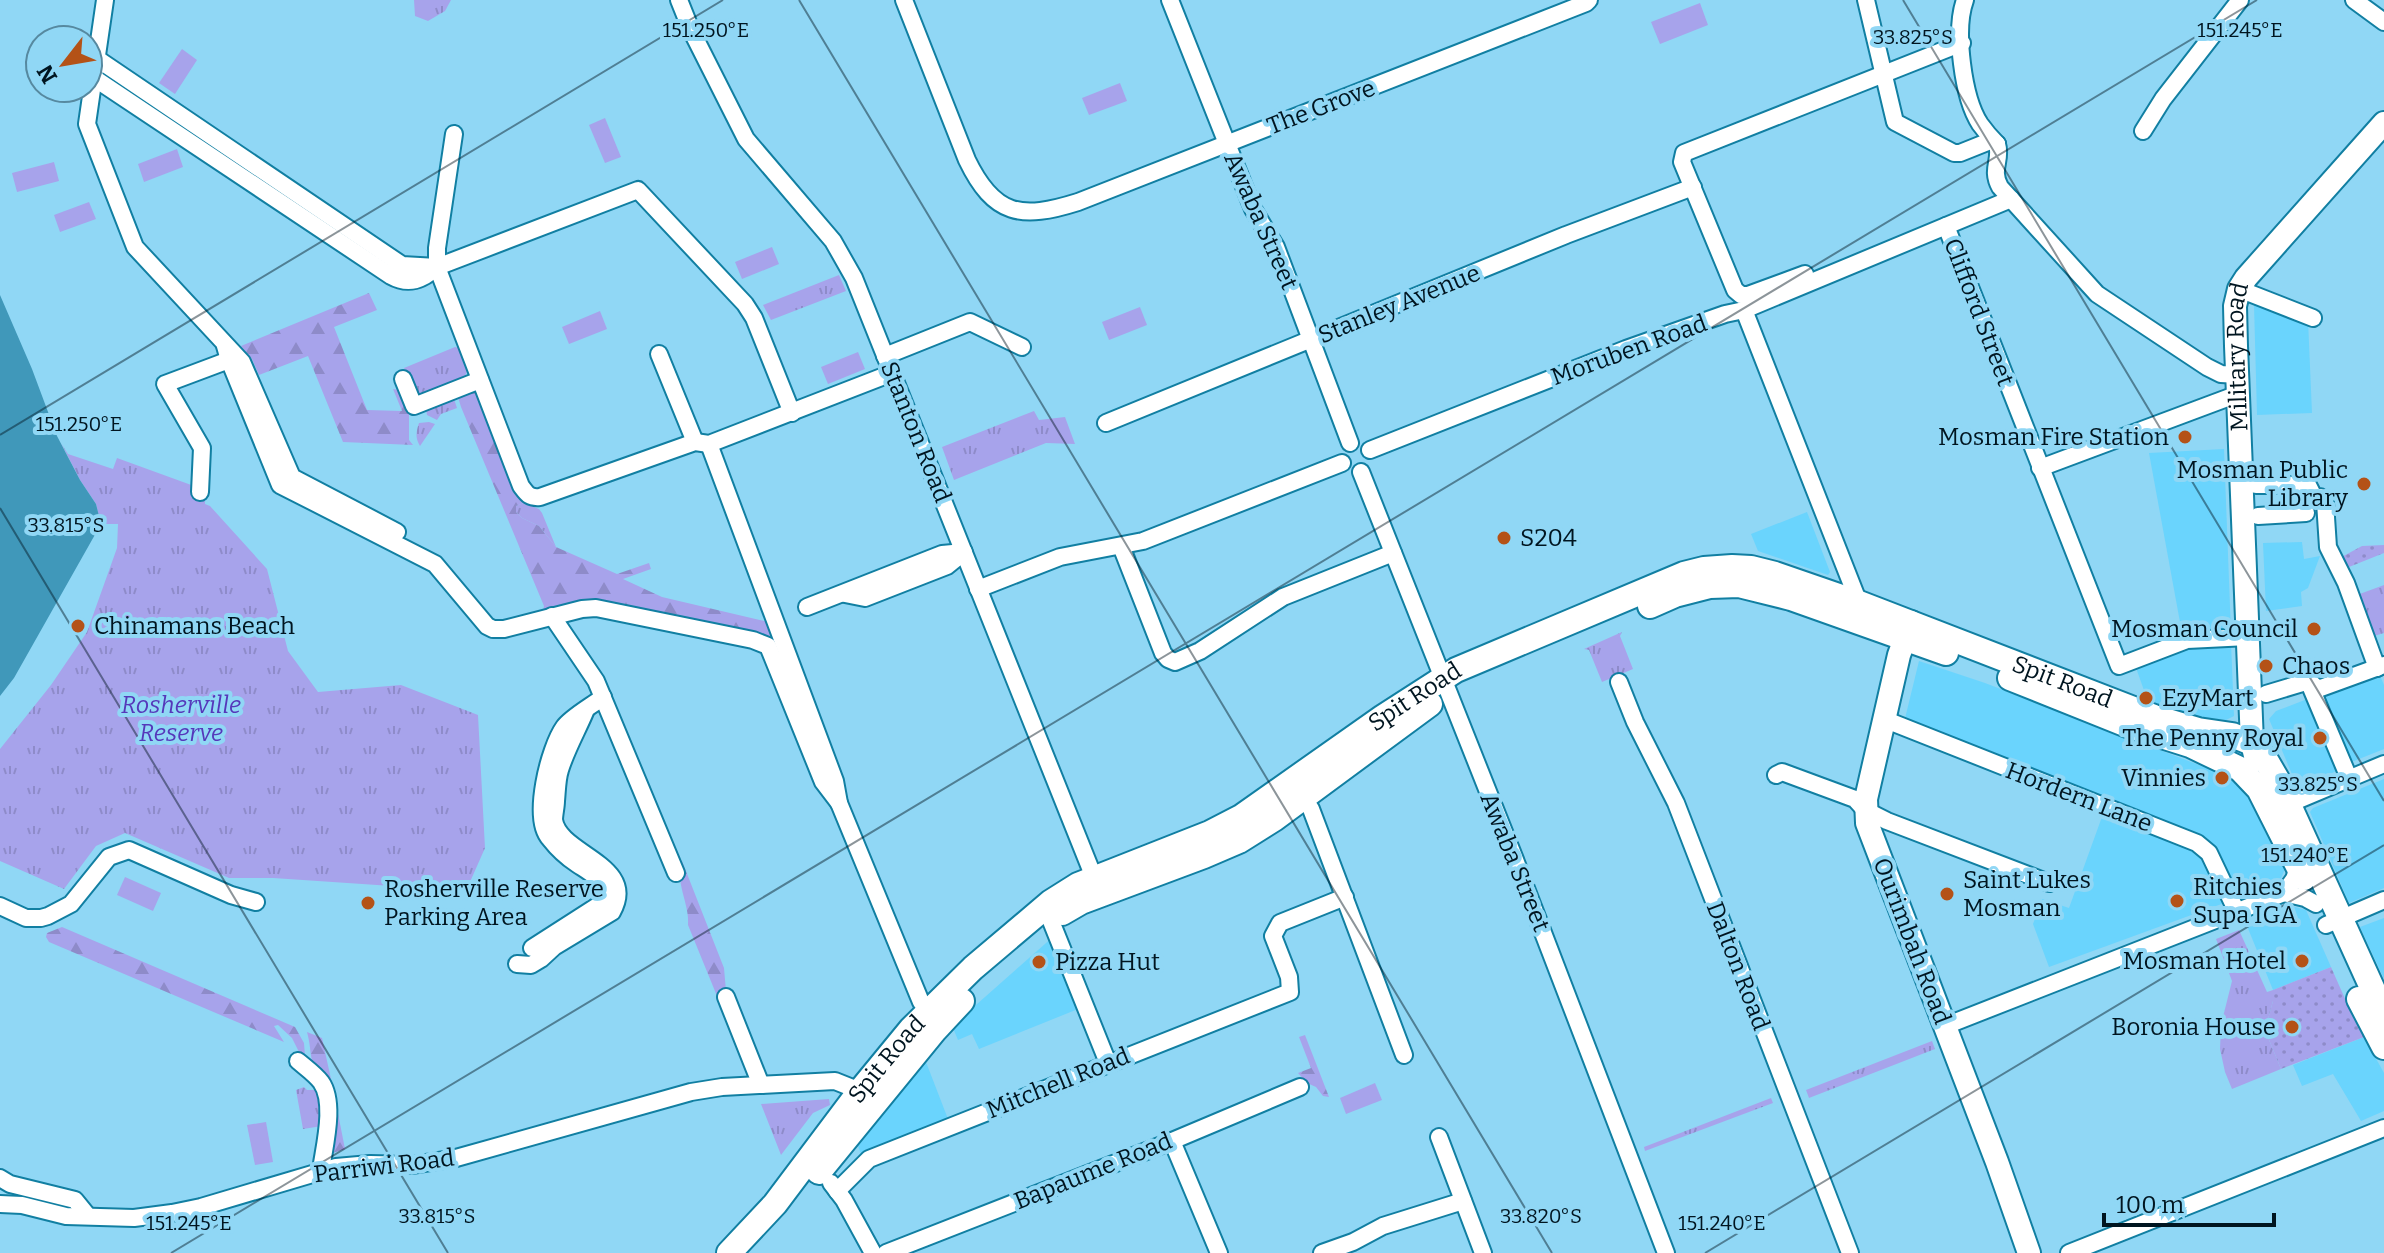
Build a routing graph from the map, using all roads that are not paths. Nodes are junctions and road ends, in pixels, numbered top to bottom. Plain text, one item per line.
1 (105, 0) edge
2 (679, 0) edge
3 (904, 0) edge
4 (1170, 0) edge
5 (1589, 0) edge
6 (1866, 0) edge
7 (1965, 0) edge
8 (2240, 0) edge
9 (2354, 0) edge
10 (2384, 22) edge
11 (101, 24) edge
12 (1962, 43) junction
13 (104, 63) edge
14 (1883, 75) junction
15 (104, 85) edge
16 (90, 104) edge
17 (2384, 123) edge
18 (2143, 131) dead end
19 (454, 134) dead end
20 (1227, 144) junction
21 (1997, 144) junction
22 (1693, 187) junction
23 (2011, 199) junction
24 (1946, 226) junction
25 (1887, 250) junction
26 (437, 267) junction
27 (2239, 289) junction
28 (1744, 310) junction
29 (2313, 318) dead end
30 (1311, 340) junction
31 (1022, 347) dead end
32 (227, 353) junction
33 (659, 354) dead end
34 (885, 356) junction
35 (892, 373) junction
36 (403, 379) dead end
37 (480, 380) junction
38 (2238, 385) junction
39 (792, 413) junction
40 (1106, 423) dead end
41 (702, 443) junction
42 (1350, 443) junction
43 (1370, 450) junction
44 (1342, 463) junction
45 (2040, 468) junction
46 (1361, 472) junction
47 (2256, 485) dead end
48 (200, 492) dead end
49 (2306, 513) dead end
50 (2258, 516) dead end
51 (1121, 546) junction
52 (964, 552) junction
53 (1393, 553) junction
54 (978, 589) junction
55 (1859, 603) junction
56 (807, 607) dead end
57 (552, 616) junction
58 (1908, 630) junction
59 (2248, 637) junction
60 (2380, 666) edge
61 (2309, 681) junction
62 (1619, 682) dead end
63 (1446, 685) junction
64 (2266, 694) dead end
65 (603, 697) junction
66 (585, 712) junction
67 (1886, 720) junction
68 (2252, 743) junction
69 (2190, 745) junction
70 (2384, 764) edge
71 (2240, 769) joint
72 (2349, 778) junction
73 (1298, 790) junction
74 (839, 803) junction
75 (2289, 804) junction
76 (1865, 810) junction
77 (2282, 832) junction
78 (2299, 865) junction
79 (676, 873) dead end
80 (2049, 883) dead end
81 (1097, 886) junction
82 (2284, 893) junction
83 (1345, 897) junction
84 (2384, 900) edge
85 (256, 902) dead end
86 (0, 906) edge
87 (2237, 912) junction
88 (2327, 916) junction
89 (1051, 921) junction
90 (532, 948) dead end
91 (517, 964) dead end
92 (726, 997) dead end
93 (2384, 1014) edge
94 (936, 1016) junction
95 (1945, 1026) junction
96 (2384, 1047) edge
97 (1404, 1055) dead end
98 (298, 1061) dead end
99 (1108, 1063) junction
100 (761, 1085) junction
101 (1300, 1087) dead end
102 (860, 1091) junction
103 (2384, 1128) edge
104 (1439, 1137) dead end
105 (1172, 1141) junction
106 (815, 1164) junction
107 (321, 1170) junction
108 (0, 1178) edge
109 (837, 1191) junction
110 (1463, 1201) junction
111 (0, 1204) edge
112 (88, 1216) junction
113 (1353, 1242) junction
114 (729, 1253) edge
115 (752, 1253) edge
116 (873, 1253) edge
117 (886, 1253) edge
118 (1219, 1253) edge
119 (1322, 1253) edge
120 (1338, 1253) edge
121 (1483, 1253) edge
122 (1666, 1253) edge
123 (1850, 1253) edge
124 (2029, 1253) edge
125 (2069, 1253) edge

1 - 11 street
2 - 34 street, Stanton Road
3 - 20 street, The Grove
4 - 20 street, Awaba Street
5 - 20 street, The Grove
6 - 14 street
7 - 12 street
8 - 18 street
9 - 10 street
12 - 14 street
12 - 21 street
13 - 26 street
14 - 21 street
14 - 22 street
15 - 26 street
16 - 32 street
17 - 27 main road, Military Road
19 - 26 street
20 - 30 street, Awaba Street
21 - 23 street
22 - 25 street, Moruben Road
22 - 30 street, Stanley Avenue
23 - 24 street, Moruben Road
23 - 38 street
24 - 25 street, Moruben Road
24 - 45 street, Clifford Street
25 - 28 street, Moruben Road
26 - 37 street
26 - 39 street
27 - 29 street
27 - 38 main road, Military Road
28 - 43 street, Moruben Road
28 - 55 street
30 - 40 street, Stanley Avenue
30 - 42 street, Awaba Street
31 - 34 street
32 - 48 street
32 - 57 street
33 - 41 street
34 - 35 street, Stanton Road
35 - 39 street
35 - 52 street, Stanton Road
36 - 37 street
37 - 41 street
38 - 45 street
38 - 59 main road, Military Road
39 - 41 street
41 - 74 street
42 - 43 street
42 - 44 street
43 - 46 street
44 - 46 street
44 - 51 street
45 - 59 street, Clifford Street
46 - 53 street, Awaba Street
47 - 60 street
49 - 50 street
51 - 53 street
51 - 54 street
52 - 54 street, Stanton Road
52 - 56 street
53 - 63 street, Awaba Street
54 - 81 street, Stanton Road
55 - 58 highway, Spit Road
55 - 63 highway, Spit Road
57 - 65 street
57 - 74 street
58 - 63 highway, Spit Road
58 - 67 main road
58 - 68 highway, Spit Road
58 - 69 highway, Spit Road
59 - 68 main road, Military Road
60 - 61 street
61 - 64 street
61 - 72 street
62 - 123 street, Dalton Road
63 - 73 highway, Spit Road
63 - 122 street, Awaba Street
65 - 66 street
65 - 79 street
66 - 90 street
66 - 91 street
67 - 76 main road
67 - 87 street, Hordern Lane
68 - 69 main road
68 - 75 highway, Military Road
68 - 77 main road, Military Road
69 - 71 highway, Spit Road
70 - 72 street
71 - 77 highway, Military Road
72 - 75 street
73 - 81 highway, Spit Road
73 - 83 street
74 - 94 street
75 - 88 highway, Military Road
76 - 80 street
76 - 95 main road, Ourimbah Road
77 - 78 highway, Military Road
78 - 82 street
78 - 88 highway, Military Road
81 - 89 highway, Spit Road
81 - 94 highway, Spit Road
82 - 87 street
82 - 88 street
83 - 97 street
83 - 99 street, Mitchell Road
84 - 88 street
85 - 86 street
87 - 95 street
88 - 93 highway, Military Road
88 - 96 highway, Military Road
89 - 94 highway, Spit Road
89 - 99 street
92 - 100 street
94 - 102 highway, Spit Road
94 - 106 highway, Spit Road
95 - 124 main road, Ourimbah Road
98 - 107 street
99 - 109 street, Mitchell Road
100 - 102 street, Parriwi Road
100 - 107 street, Parriwi Road
101 - 105 street, Bapaume Road
102 - 106 highway, Spit Road
103 - 125 street
104 - 110 street
105 - 117 street, Bapaume Road
105 - 118 street
106 - 109 street
106 - 114 highway, Spit Road
106 - 115 highway, Spit Road
107 - 112 street, Parriwi Road
108 - 112 street
109 - 116 street
110 - 113 street
110 - 121 street
111 - 112 street, Parriwi Road
113 - 119 street
113 - 120 street

